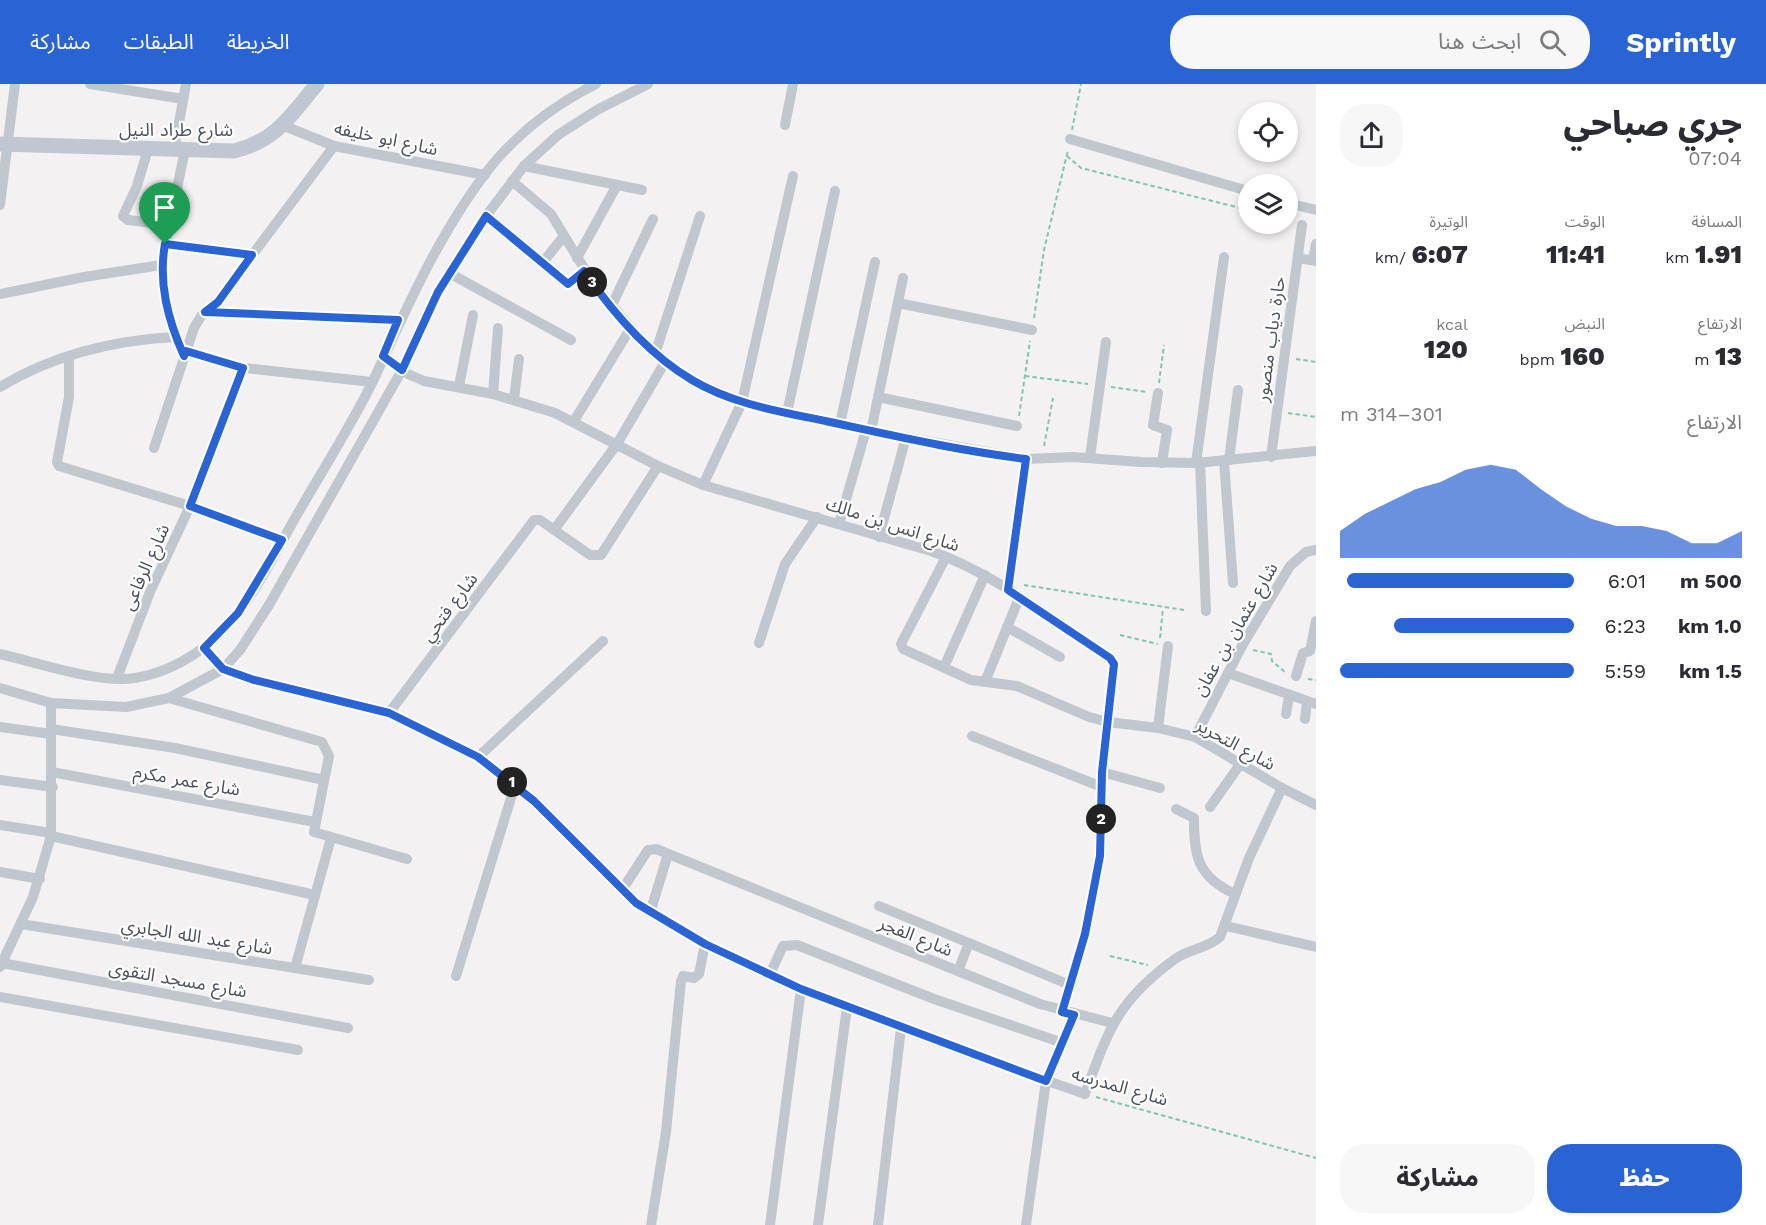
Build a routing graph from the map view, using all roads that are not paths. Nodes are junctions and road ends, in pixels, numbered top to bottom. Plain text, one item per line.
1 (15, 84) edge
2 (90, 84) edge
3 (186, 84) edge
4 (317, 84) edge
5 (596, 84) edge
6 (648, 84) edge
7 (793, 84) edge
8 (183, 99) junction
9 (282, 125) junction
10 (785, 125) dead end
11 (1070, 139) road end
12 (4, 144) edge
13 (334, 146) junction
14 (148, 149) junction
15 (179, 150) junction
16 (524, 166) junction
17 (484, 175) junction
18 (793, 176) dead end
19 (512, 181) junction
20 (617, 184) junction
21 (1238, 188) edge
22 (642, 190) dead end
23 (835, 191) dead end
24 (0, 204) edge
25 (1298, 205) edge
26 (1316, 210) edge
27 (486, 216) junction
28 (700, 216) dead end
29 (653, 219) dead end
30 (169, 225) junction
31 (1302, 225) dead end
32 (564, 236) junction
33 (165, 244) junction
34 (1316, 244) edge
35 (252, 255) junction
36 (1224, 257) dead end
37 (577, 258) junction
38 (1298, 258) junction
39 (543, 261) junction
40 (1315, 261) edge
41 (875, 262) dead end
42 (161, 265) junction
43 (584, 271) junction
44 (449, 273) junction
45 (903, 278) dead end
46 (0, 294) edge
47 (898, 303) junction
48 (611, 307) junction
49 (205, 312) junction
50 (473, 315) dead end
51 (398, 320) junction
52 (498, 328) dead end
53 (630, 329) junction
54 (1032, 330) road end
55 (176, 337) junction
56 (571, 340) dead end
57 (1106, 342) dead end
58 (185, 353) junction
59 (655, 354) junction
60 (383, 356) junction
61 (69, 357) junction
62 (519, 359) dead end
63 (665, 362) junction
64 (243, 368) junction
65 (402, 370) junction
66 (372, 382) junction
67 (459, 386) junction
68 (0, 387) edge
69 (1238, 390) dead end
70 (1158, 393) road end
71 (493, 394) junction
72 (878, 397) junction
73 (514, 399) junction
74 (742, 402) junction
75 (787, 412) junction
76 (574, 422) junction
77 (840, 424) junction
78 (1017, 426) road end
79 (868, 430) junction
80 (906, 438) junction
81 (617, 444) junction
82 (153, 448) dead end
83 (1316, 450) edge
84 (1090, 457) junction
85 (1271, 457) junction
86 (1026, 459) junction
87 (1227, 460) junction
88 (1198, 462) junction
89 (1162, 463) junction
90 (658, 466) junction
91 (703, 485) junction
92 (190, 506) junction
93 (818, 517) junction
94 (839, 524) junction
95 (554, 530) junction
96 (879, 537) junction
97 (282, 540) junction
98 (1316, 550) edge
99 (946, 557) junction
100 (985, 575) junction
101 (1233, 583) dead end
102 (1009, 586) junction
103 (1019, 598) junction
104 (1206, 611) dead end
105 (1316, 621) edge
106 (1007, 627) junction
107 (603, 641) dead end
108 (759, 643) dead end
109 (1168, 646) dead end
110 (204, 648) junction
111 (0, 654) edge
112 (1060, 657) dead end
113 (944, 667) junction
114 (223, 669) junction
115 (1228, 672) junction
116 (1296, 676) road end
117 (117, 678) junction
118 (985, 682) junction
119 (0, 688) edge
120 (1288, 696) junction
121 (169, 698) junction
122 (51, 703) junction
123 (1312, 703) edge
124 (389, 713) junction
125 (1286, 714) dead end
126 (1305, 718) dead end
127 (1108, 722) junction
128 (0, 727) edge
129 (1158, 728) junction
130 (51, 732) junction
131 (972, 736) dead end
132 (1195, 737) junction
133 (478, 757) junction
134 (1241, 764) junction
135 (52, 772) junction
136 (1102, 772) junction
137 (0, 780) edge
138 (324, 780) junction
139 (515, 785) junction
140 (1102, 786) junction
141 (53, 787) junction
142 (1160, 788) dead end
143 (1282, 788) junction
144 (1316, 805) edge
145 (1210, 807) dead end
146 (1176, 809) dead end
147 (0, 825) edge
148 (314, 827) junction
149 (51, 834) junction
150 (331, 838) junction
151 (668, 854) junction
152 (406, 859) dead end
153 (0, 872) edge
154 (40, 879) junction
155 (622, 890) junction
156 (1235, 894) junction
157 (315, 895) junction
158 (879, 906) dead end
159 (650, 913) junction
160 (21, 924) junction
161 (1226, 926) junction
162 (969, 943) junction
163 (705, 944) junction
164 (1316, 947) edge
165 (1, 965) edge
166 (295, 968) junction
167 (958, 971) junction
168 (770, 974) junction
169 (456, 976) dead end
170 (369, 980) dead end
171 (1070, 985) junction
172 (801, 989) junction
173 (0, 996) edge
174 (847, 1007) junction
175 (1062, 1012) junction
176 (1074, 1015) junction
177 (1112, 1023) junction
178 (348, 1028) dead end
179 (901, 1028) junction
180 (1063, 1044) junction
181 (298, 1050) dead end
182 (1046, 1081) junction
183 (651, 1225) edge
184 (770, 1225) edge
185 (818, 1225) edge
186 (878, 1225) edge
187 (1026, 1225) edge

1 - 12 street
2 - 8 street
3 - 8 street
4 - 9 street, شارع طراد النيل
5 - 17 street
6 - 16 street
7 - 10 street
8 - 15 street
9 - 13 street, شارع ابو خليفه
9 - 15 street, شارع طراد النيل
11 - 21 street
12 - 14 street, شارع طراد النيل
12 - 24 street
13 - 17 street, شارع ابو خليفه
13 - 35 street
14 - 15 street, شارع طراد النيل
14 - 30 street
15 - 30 street
16 - 19 street
16 - 20 street
17 - 51 street
18 - 74 street
19 - 27 street
19 - 32 street
20 - 22 street
20 - 37 street
23 - 75 street
25 - 26 street
27 - 39 street
27 - 44 street
28 - 59 street
29 - 48 street
30 - 33 street
31 - 38 street, حارة دياب منصور
32 - 37 street
32 - 39 street
33 - 35 street
33 - 42 street
34 - 40 street
35 - 49 street
36 - 88 street
37 - 43 street
38 - 40 street
38 - 85 street, حارة دياب منصور
39 - 43 street
41 - 77 street
42 - 46 street
42 - 55 street
43 - 48 street
44 - 56 street
44 - 65 street
45 - 47 street
47 - 54 street
47 - 72 street
48 - 53 street
49 - 51 street
49 - 58 street
50 - 67 street
51 - 60 street
52 - 71 street
53 - 59 street
53 - 76 street
55 - 58 street
55 - 61 street
57 - 84 street
58 - 64 street
58 - 82 street
59 - 63 street
60 - 65 street, شارع انس بن مالك
60 - 66 street
61 - 68 street
61 - 92 street
62 - 73 street
63 - 74 street
63 - 81 street
64 - 66 street
64 - 92 street, شارع الرفاعى
65 - 67 street, شارع انس بن مالك
65 - 114 street
66 - 97 street
67 - 71 street, شارع انس بن مالك
69 - 87 street
70 - 89 street
71 - 73 street, شارع انس بن مالك
72 - 78 street
72 - 79 street
73 - 76 street, شارع انس بن مالك
74 - 75 street
74 - 91 street
75 - 77 street
76 - 81 street, شارع انس بن مالك
77 - 79 street
79 - 80 street
79 - 94 street
80 - 86 street
80 - 96 street
81 - 90 street, شارع انس بن مالك
81 - 95 street
83 - 85 street
84 - 86 street
84 - 89 street
85 - 87 street
86 - 102 street
87 - 88 street
87 - 101 street
88 - 89 street
88 - 104 street
90 - 91 street, شارع انس بن مالك
90 - 95 street
91 - 93 street, شارع انس بن مالك
92 - 97 street
92 - 117 street, شارع الرفاعى
93 - 94 street, شارع انس بن مالك
93 - 108 street
94 - 96 street, شارع انس بن مالك
95 - 124 street, شارع فتحي
96 - 99 street, شارع انس بن مالك
97 - 110 street
98 - 115 street, شارع عثمان بن عفان
99 - 100 street, شارع انس بن مالك
99 - 113 street, شارع التحرير
100 - 102 street, شارع انس بن مالك
100 - 113 street
102 - 103 street, شارع انس بن مالك
103 - 106 street
103 - 127 street, شارع انس بن مالك
105 - 116 street
106 - 112 street
106 - 118 street
107 - 133 street
109 - 129 street
110 - 114 street, شارع المدرسه
110 - 117 street
111 - 117 street
113 - 118 street, شارع التحرير
114 - 121 street
114 - 124 street, شارع المدرسه
115 - 120 street
115 - 132 street, شارع عثمان بن عفان
118 - 127 street, شارع التحرير
119 - 122 street
120 - 123 street
120 - 125 street
121 - 122 street
121 - 138 street
122 - 130 street
123 - 126 street
124 - 133 street, شارع المدرسه
127 - 129 street, شارع التحرير
127 - 136 street, شارع انس بن مالك
128 - 130 street
129 - 132 street, شارع التحرير
130 - 135 street
130 - 138 street
131 - 140 street
132 - 134 street, شارع التحرير
133 - 139 street, شارع المدرسه
134 - 143 street, شارع التحرير
134 - 145 street
135 - 141 street
135 - 148 street, شارع عمر مكرم
136 - 140 street, شارع انس بن مالك
136 - 142 street
137 - 141 street
138 - 148 street
139 - 155 street, شارع المدرسه
139 - 169 street
140 - 171 street, شارع انس بن مالك
141 - 149 street
143 - 144 street, شارع التحرير
143 - 156 street
146 - 156 street
147 - 149 street
148 - 150 street, شارع عمر مكرم
149 - 154 street
149 - 157 street
150 - 152 street, شارع عمر مكرم
150 - 157 street
151 - 155 street
151 - 159 street
151 - 167 street, شارع الفجر
153 - 154 street
154 - 160 street
155 - 159 street, شارع المدرسه
156 - 161 street
157 - 166 street
158 - 162 street
159 - 163 street, شارع المدرسه
160 - 165 street
160 - 166 street, شارع عبد الله الجابري
161 - 164 street
161 - 177 street
162 - 167 street, شارع الفجر
162 - 171 street, شارع الفجر
163 - 168 street, شارع المدرسه
163 - 183 street
165 - 178 street, شارع مسجد التقوى
166 - 170 street, شارع عبد الله الجابري
167 - 175 street
168 - 172 street, شارع المدرسه
168 - 180 street
171 - 175 street, شارع انس بن مالك
172 - 174 street, شارع المدرسه
172 - 184 street
173 - 181 street
174 - 179 street, شارع المدرسه
174 - 185 street
175 - 176 street
176 - 177 street
176 - 180 street
177 - 182 street, شارع المدرسه
179 - 182 street, شارع المدرسه
179 - 186 street
180 - 182 street
182 - 187 street

